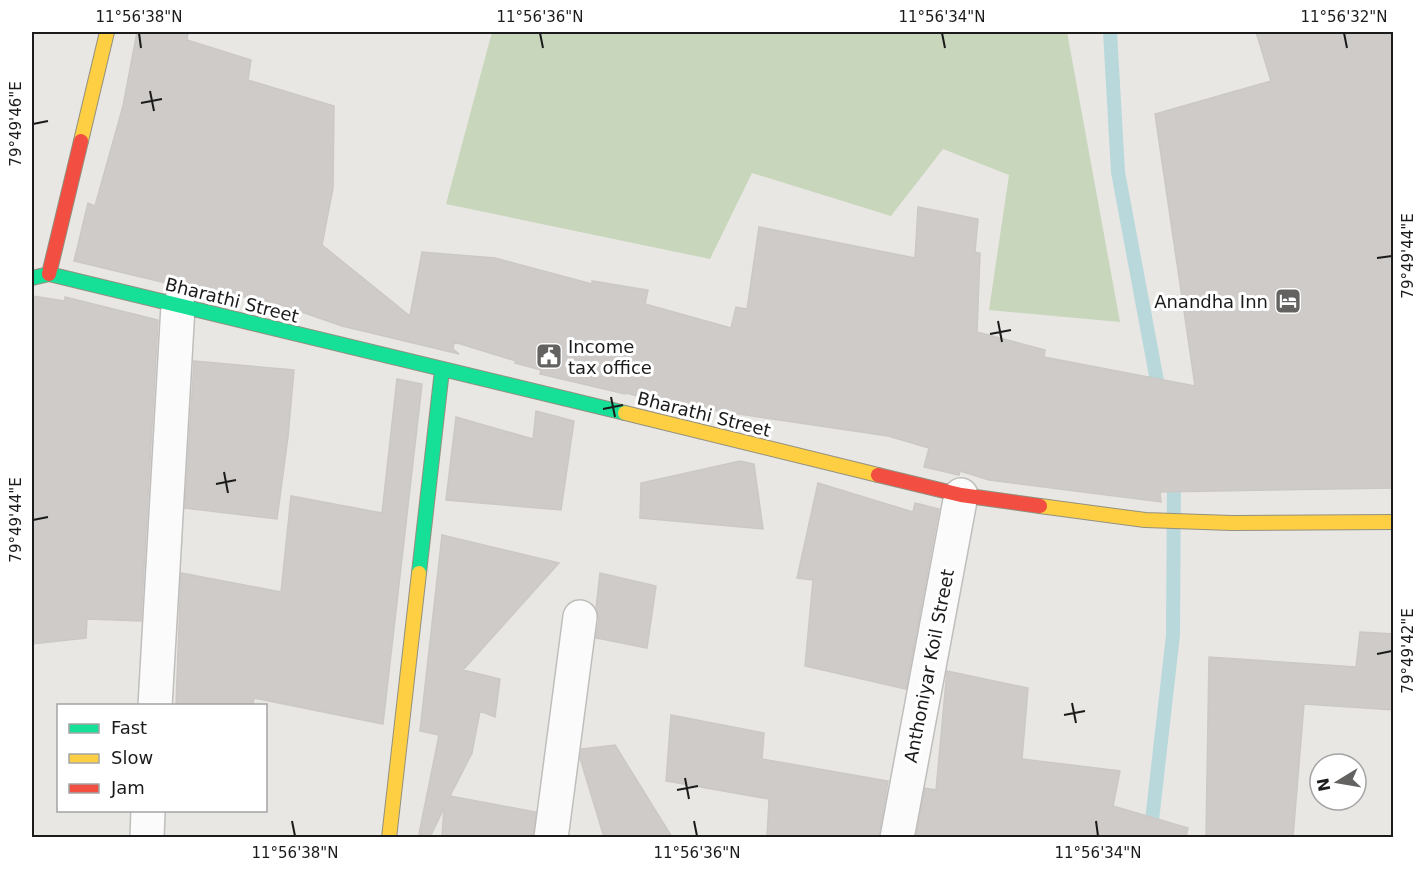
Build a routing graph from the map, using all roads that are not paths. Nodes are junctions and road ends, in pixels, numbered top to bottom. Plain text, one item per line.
1 (106, 32) edge
2 (49, 274) junction
3 (32, 278) edge
4 (178, 306) junction
5 (442, 370) junction
6 (961, 495) junction
7 (1394, 522) edge
8 (580, 617) dead end
9 (155, 704) edge
10 (148, 812) edge
11 (147, 837) edge
12 (389, 837) edge
13 (551, 837) edge
14 (897, 837) edge

1 - 2 street
2 - 3 street
2 - 4 street, Bharathi Street
4 - 5 street, Bharathi Street
4 - 9 street
5 - 6 street, Bharathi Street
5 - 12 street
6 - 7 street, Bharathi Street
6 - 14 street, Anthoniyar Koil Street
8 - 13 street
10 - 11 street

